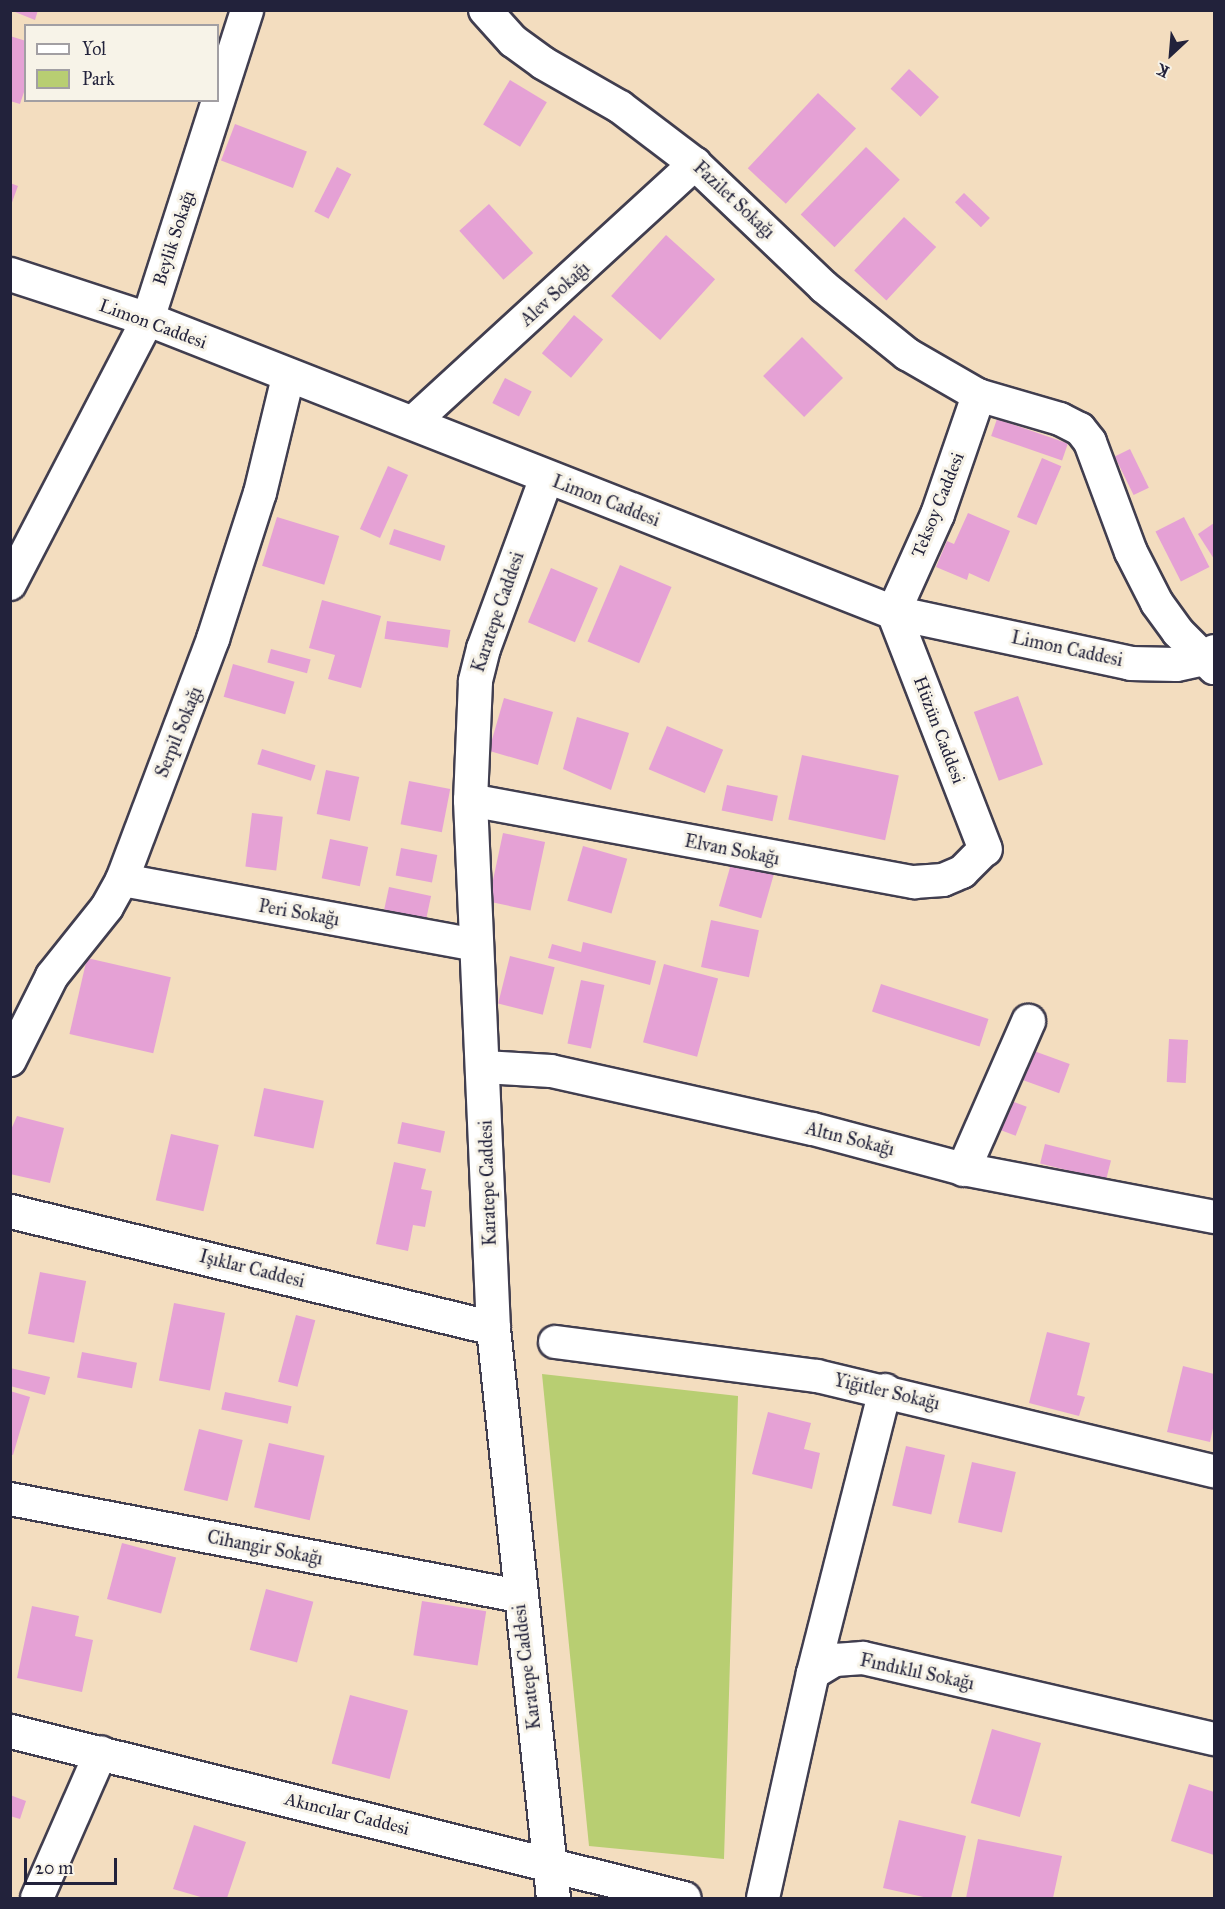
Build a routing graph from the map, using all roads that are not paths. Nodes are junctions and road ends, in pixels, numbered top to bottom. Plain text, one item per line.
1 (247, 10) edge
2 (485, 10) edge
3 (219, 98) edge
4 (218, 102) edge
5 (695, 164) junction
6 (10, 274) edge
7 (148, 320) junction
8 (288, 377) junction
9 (978, 395) junction
10 (412, 423) junction
11 (546, 477) junction
12 (10, 584) edge
13 (893, 612) junction
14 (1211, 659) edge
15 (470, 800) junction
16 (984, 849) joint
17 (122, 880) junction
18 (476, 945) junction
19 (1028, 1021) dead end
20 (10, 1060) edge
21 (484, 1067) junction
22 (963, 1169) junction
23 (10, 1211) edge
24 (1215, 1217) edge
25 (493, 1328) junction
26 (555, 1342) dead end
27 (885, 1390) junction
28 (1215, 1471) edge
29 (10, 1499) edge
30 (519, 1596) junction
31 (813, 1673) junction
32 (10, 1731) edge
33 (1215, 1739) edge
34 (101, 1752) junction
35 (551, 1865) junction
36 (37, 1899) edge
37 (553, 1899) edge
38 (684, 1899) edge
39 (763, 1899) edge

1 - 3 street, Beylik Sokağı
2 - 5 street, Fazilet Sokağı
4 - 7 street, Beylik Sokağı
5 - 9 street, Fazilet Sokağı
5 - 10 street, Alev Sokağı
6 - 7 street, Limon Caddesi
7 - 8 street, Limon Caddesi
7 - 12 street, Beylik Sokağı
8 - 10 street, Limon Caddesi
8 - 17 street, Serpil Sokağı
9 - 13 street, Teksoy Caddesi
9 - 14 street, Fazilet Sokağı
10 - 11 street, Limon Caddesi
11 - 13 street, Limon Caddesi
11 - 15 street, Karatepe Caddesi
13 - 14 street, Limon Caddesi
13 - 16 street, Hüzün Caddesi
15 - 16 street, Elvan Sokağı
15 - 18 street, Karatepe Caddesi
17 - 18 street, Peri Sokağı
17 - 20 street, Serpil Sokağı
18 - 21 street, Karatepe Caddesi
19 - 22 street
21 - 22 street, Altın Sokağı
21 - 25 street, Karatepe Caddesi
22 - 24 street, Altın Sokağı
23 - 25 street, Işıklar Caddesi
25 - 30 street, Karatepe Caddesi
26 - 27 street, Yiğitler Sokağı
27 - 28 street, Yiğitler Sokağı
27 - 31 street
29 - 30 street, Cihangir Sokağı
30 - 35 street, Karatepe Caddesi
31 - 33 street, Fındıklıl Sokağı
31 - 39 street
32 - 34 street, Akıncılar Caddesi
34 - 35 street, Akıncılar Caddesi
34 - 36 street
35 - 37 street, Karatepe Caddesi
35 - 38 street, Akıncılar Caddesi

